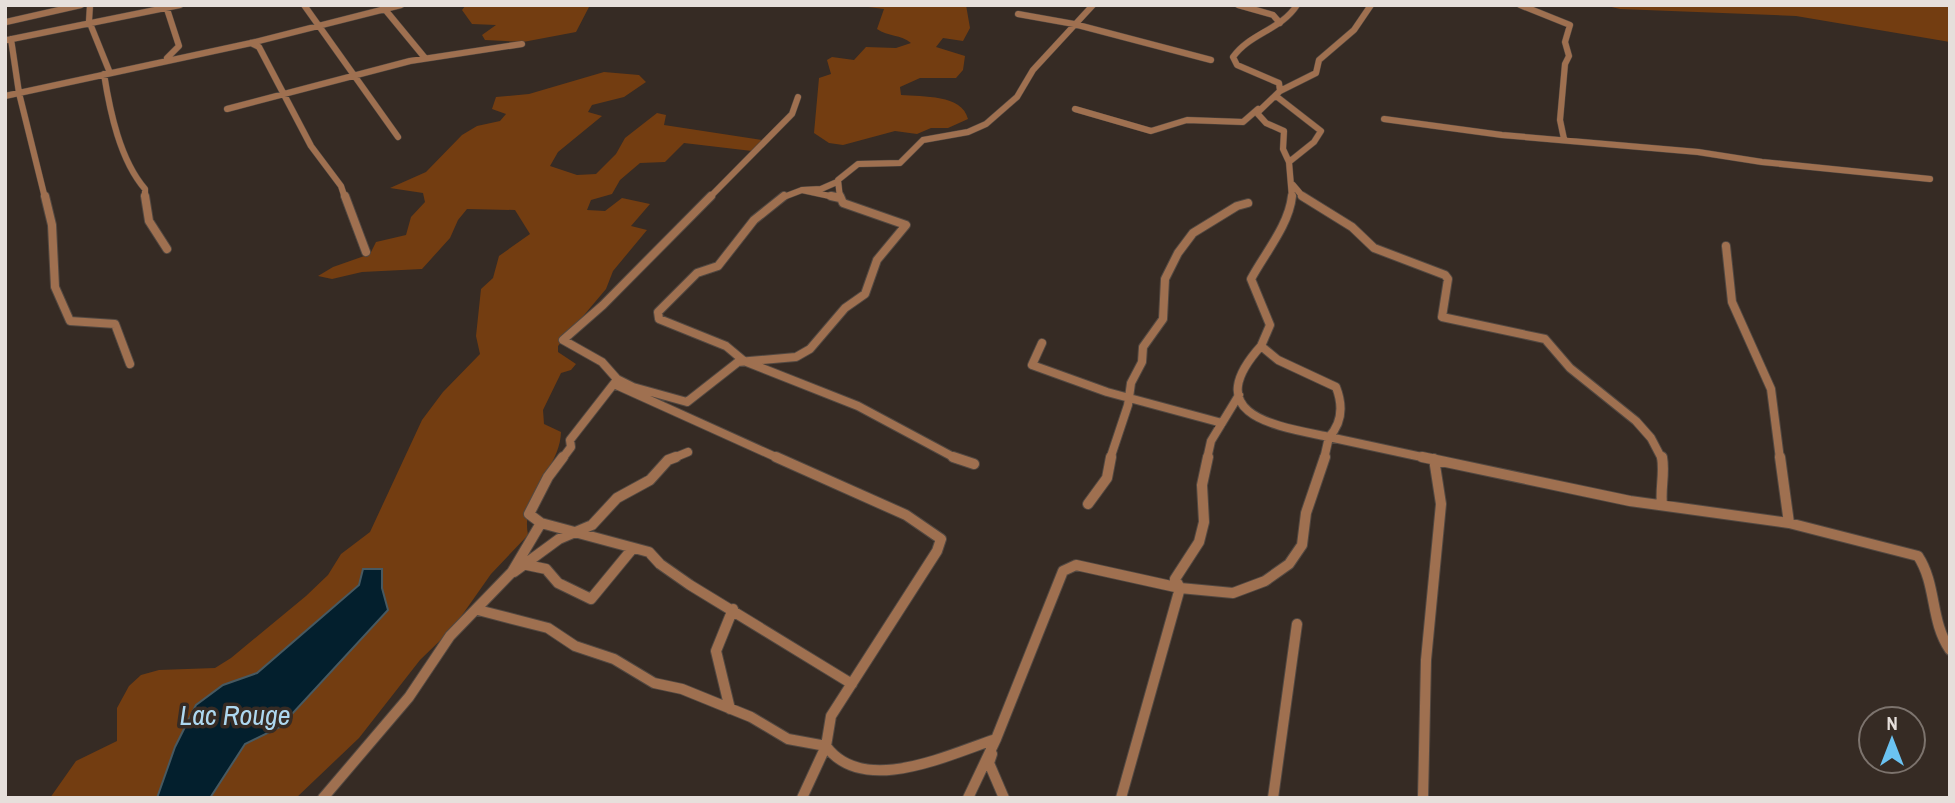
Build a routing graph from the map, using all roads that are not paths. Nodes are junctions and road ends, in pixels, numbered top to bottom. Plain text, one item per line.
1 (81, 5) edge
2 (90, 5) edge
3 (180, 5) edge
4 (304, 5) edge
5 (401, 5) edge
6 (1093, 5) edge
7 (1238, 5) edge
8 (1371, 5) edge
9 (1520, 5) edge
10 (167, 7) edge
11 (384, 7) edge
12 (1296, 7) edge
13 (1264, 11) junction
14 (1018, 14) dead end
15 (6, 22) edge
16 (89, 22) junction
17 (1280, 23) junction
18 (1074, 24) junction
19 (321, 26) junction
20 (8, 40) edge
21 (251, 43) junction
22 (522, 44) dead end
23 (425, 58) junction
24 (163, 60) junction
25 (1211, 60) dead end
26 (107, 73) junction
27 (353, 74) junction
28 (285, 92) junction
29 (19, 93) junction
30 (1278, 93) junction
31 (5, 96) edge
32 (798, 97) dead end
33 (227, 109) dead end
34 (1075, 109) dead end
35 (1258, 110) junction
36 (1384, 119) dead end
37 (398, 137) dead end
38 (1564, 139) junction
39 (1289, 162) junction
40 (1930, 179) dead end
41 (837, 182) junction
42 (1293, 185) junction
43 (802, 190) junction
44 (840, 198) junction
45 (1248, 203) dead end
46 (1726, 246) dead end
47 (167, 249) dead end
48 (366, 252) dead end
49 (1042, 343) dead end
50 (1261, 346) junction
51 (744, 360) junction
52 (130, 364) dead end
53 (615, 382) junction
54 (1239, 395) junction
55 (1130, 396) junction
56 (1222, 423) junction
57 (1329, 437) junction
58 (688, 452) dead end
59 (1434, 459) junction
60 (974, 464) dead end
61 (1088, 504) dead end
62 (1662, 505) junction
63 (541, 523) junction
64 (1789, 523) junction
65 (575, 532) junction
66 (633, 548) junction
67 (527, 565) junction
68 (512, 572) junction
69 (1180, 588) junction
70 (733, 609) junction
71 (478, 610) junction
72 (1297, 624) dead end
73 (1950, 650) edge
74 (852, 684) junction
75 (730, 709) junction
76 (996, 738) junction
77 (826, 746) junction
78 (323, 798) edge
79 (802, 798) edge
80 (968, 798) edge
81 (1004, 798) edge
82 (1121, 798) edge
83 (1273, 798) edge
84 (1423, 798) edge

1 - 15 street
2 - 16 street
3 - 10 street
4 - 19 street
5 - 11 street
6 - 18 street
7 - 13 street
8 - 30 street
9 - 38 street
10 - 16 street
10 - 24 street
11 - 19 street
11 - 23 street
12 - 13 street
12 - 17 street
13 - 17 street
14 - 18 street
16 - 20 street
16 - 26 street
17 - 30 street
18 - 25 street
18 - 41 street
19 - 21 street
19 - 27 street
20 - 29 street
21 - 24 street
21 - 28 street
22 - 23 street
23 - 27 street
24 - 26 street
26 - 29 street
26 - 47 street
27 - 28 street
27 - 37 street
28 - 33 street
28 - 48 street
29 - 31 street
29 - 52 street
30 - 35 street
30 - 39 street
32 - 53 street
34 - 35 street
35 - 39 street
36 - 38 street
38 - 40 street
39 - 42 street
41 - 43 street
41 - 44 street
42 - 50 street
42 - 62 street
43 - 44 street
43 - 51 street
44 - 51 street
45 - 55 street
46 - 64 street
49 - 55 street
50 - 54 street
50 - 57 street
51 - 53 street
51 - 60 street
53 - 63 street
53 - 74 street
54 - 56 street
54 - 57 street
55 - 56 street
55 - 61 street
56 - 69 street
57 - 59 street
57 - 69 street
58 - 65 street
59 - 62 street
59 - 84 street
62 - 64 street
63 - 65 street
63 - 68 street
64 - 73 street
65 - 66 street
65 - 67 street
66 - 67 street
66 - 70 street
67 - 68 street
68 - 71 street
69 - 76 street
69 - 82 street
70 - 74 street
70 - 75 street
71 - 75 street
71 - 78 street
72 - 83 street
74 - 77 street
75 - 77 street
76 - 77 street
76 - 80 street
76 - 81 street
77 - 79 street

